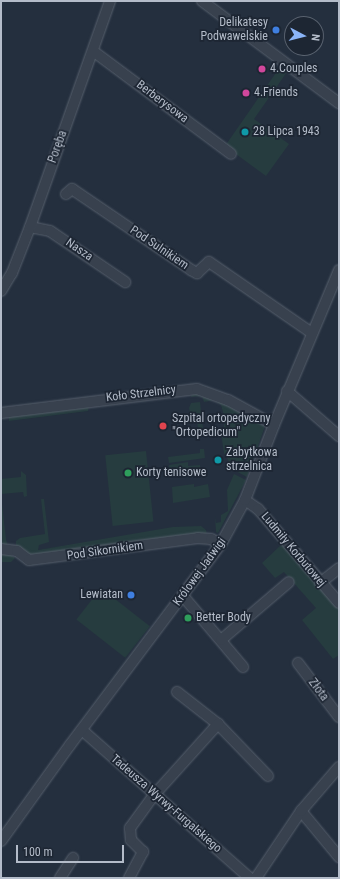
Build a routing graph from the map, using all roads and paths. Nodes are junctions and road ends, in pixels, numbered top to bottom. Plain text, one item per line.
1 (110, 1) edge
2 (202, 1) edge
3 (93, 51) junction
4 (339, 103) edge
5 (231, 154) dead end
6 (66, 194) dead end
7 (30, 228) junction
8 (339, 270) edge
9 (125, 282) dead end
10 (1, 291) edge
11 (312, 333) junction
12 (287, 392) junction
13 (1, 413) edge
14 (274, 425) junction
15 (339, 436) edge
16 (245, 500) junction
17 (221, 544) junction
18 (1, 549) edge
19 (339, 568) edge
20 (289, 582) dead end
21 (320, 583) junction
22 (182, 596) junction
23 (339, 603) edge
24 (221, 640) junction
25 (298, 663) dead end
26 (243, 667) dead end
27 (177, 692) dead end
28 (339, 717) edge
29 (218, 724) junction
30 (82, 730) junction
31 (339, 767) edge
32 (268, 776) dead end
33 (154, 795) junction
34 (301, 811) junction
35 (1, 842) edge
36 (339, 857) edge
37 (73, 858) dead end
38 (60, 878) edge
39 (129, 878) edge
40 (250, 878) edge
41 (256, 878) edge

1 - 3 street, Poręba
2 - 4 street
3 - 5 street, Berberysowa
3 - 7 street, Poręba
6 - 11 street, Pod Sulnikiem
7 - 9 street, Nasza
7 - 10 street, Poręba
8 - 11 street, Królowej Jadwigi
11 - 12 street, Królowej Jadwigi
12 - 14 street, Królowej Jadwigi
12 - 15 street
13 - 14 street, Koło Strzelnicy
14 - 16 street, Królowej Jadwigi
16 - 17 street, Królowej Jadwigi
16 - 21 street, Ludmiły Korbutowej
17 - 18 street, Pod Sikornikiem
17 - 22 street, Królowej Jadwigi
19 - 21 street
20 - 24 street
21 - 23 street, Ludmiły Korbutowej
22 - 24 street
22 - 30 street, Królowej Jadwigi
24 - 26 street
25 - 28 street, Złota
27 - 29 street
29 - 32 street
29 - 33 street
30 - 33 street, Tadeusza Wyrwy-Furgalskiego
30 - 35 street, Królowej Jadwigi
31 - 34 street
33 - 39 street
33 - 40 street, Tadeusza Wyrwy-Furgalskiego
34 - 36 street
34 - 41 street
37 - 38 street

